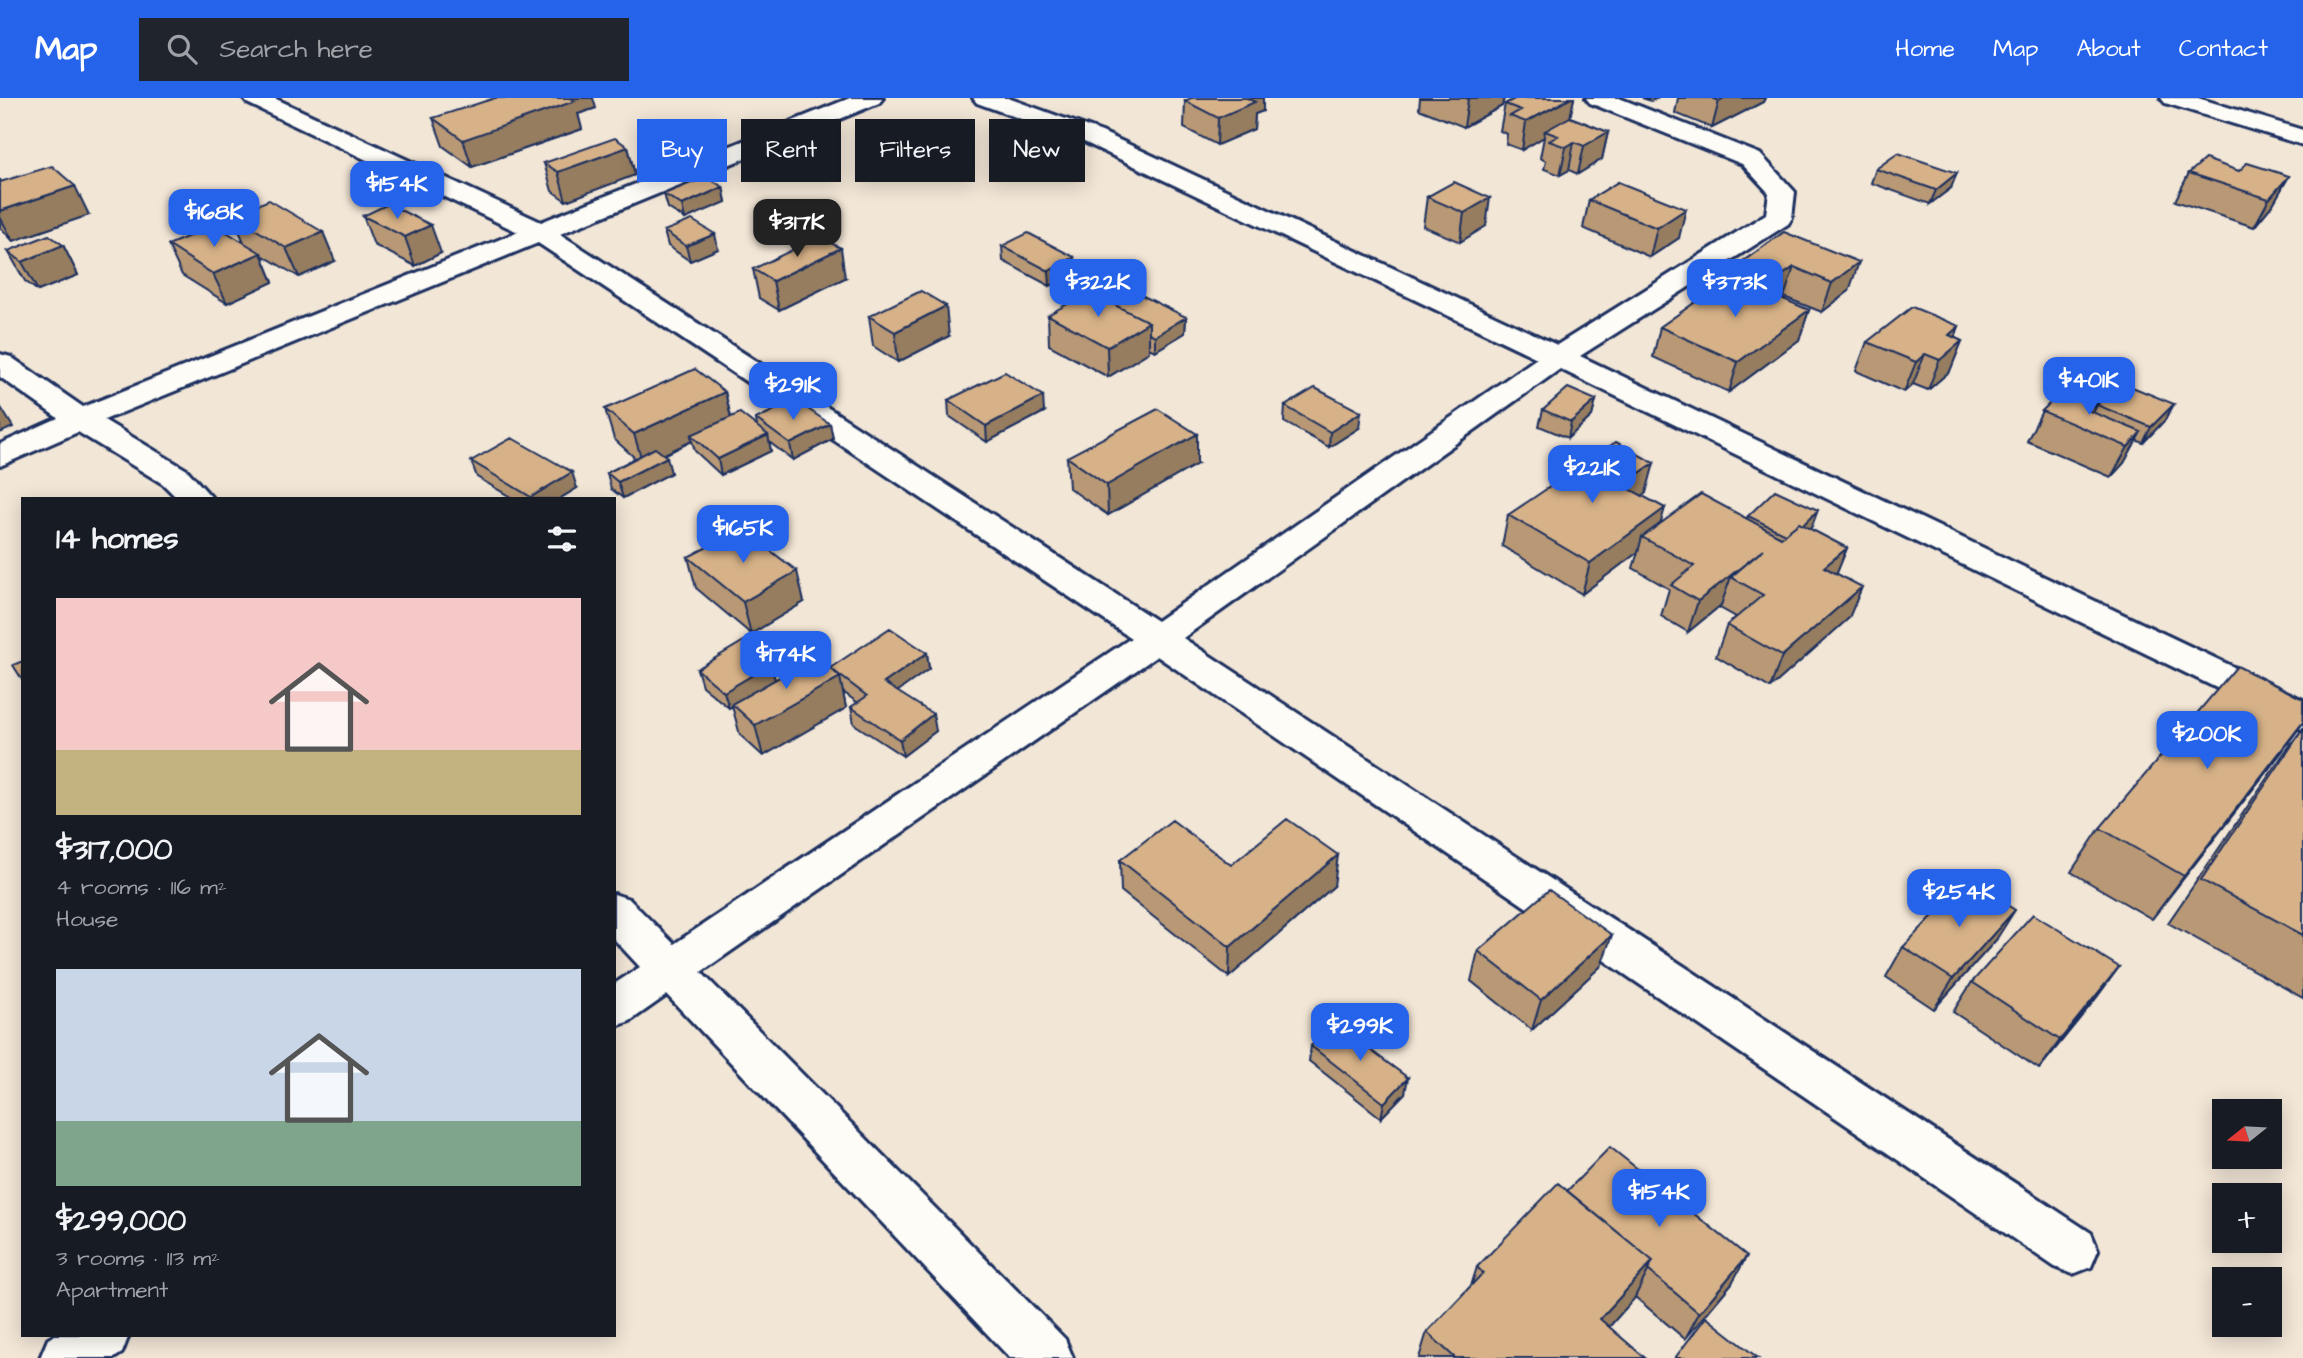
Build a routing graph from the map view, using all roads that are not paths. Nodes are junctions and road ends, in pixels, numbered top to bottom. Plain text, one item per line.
1 (255, 98) edge
2 (871, 98) edge
3 (985, 98) edge
4 (1598, 98) edge
5 (2173, 98) edge
6 (2303, 138) edge
7 (538, 231) junction
8 (1559, 357) junction
9 (0, 363) edge
10 (80, 419) junction
11 (0, 456) edge
12 (195, 497) edge
13 (1157, 638) junction
14 (2303, 716) edge
15 (616, 914) edge
16 (673, 970) junction
17 (616, 1007) edge
18 (2073, 1250) dead end
19 (100, 1337) edge
20 (67, 1358) edge
21 (1046, 1358) edge

1 - 7 street
2 - 7 street
3 - 8 street
4 - 8 street
5 - 6 street
7 - 10 street
7 - 13 street
8 - 13 street
8 - 14 street
9 - 10 street
10 - 11 street
10 - 12 street
13 - 16 street
13 - 18 street
15 - 16 street
16 - 17 street
16 - 21 street
19 - 20 street

